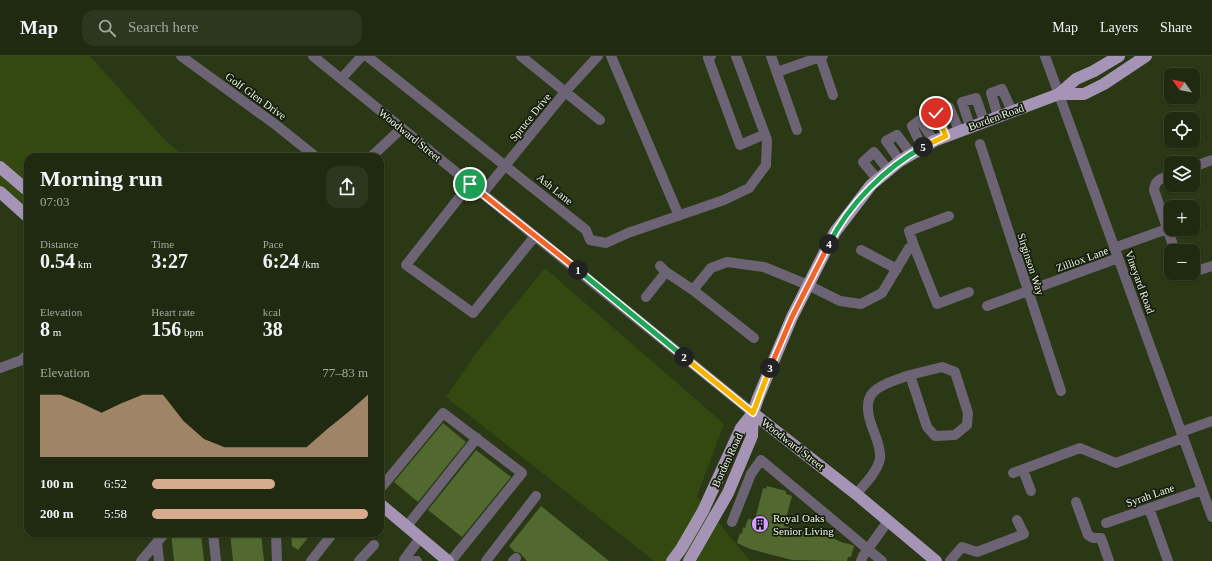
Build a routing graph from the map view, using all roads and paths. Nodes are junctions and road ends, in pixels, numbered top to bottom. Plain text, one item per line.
1 (181, 56) edge
2 (312, 56) edge
3 (362, 56) edge
4 (367, 56) edge
5 (521, 56) edge
6 (598, 56) edge
7 (611, 56) edge
8 (712, 56) edge
9 (736, 56) edge
10 (771, 56) edge
11 (821, 56) edge
12 (1045, 56) edge
13 (1119, 56) edge
14 (1146, 56) edge
15 (777, 72) junction
16 (341, 79) junction
17 (566, 91) junction
18 (1059, 94) junction
19 (833, 95) dead end
20 (1012, 110) junction
21 (998, 116) junction
22 (600, 120) dead end
23 (984, 121) junction
24 (970, 126) junction
25 (402, 128) junction
26 (797, 130) dead end
27 (958, 130) junction
28 (765, 134) junction
29 (946, 136) junction
30 (934, 141) junction
31 (980, 144) dead end
32 (922, 147) junction
33 (311, 153) edge
34 (375, 153) edge
35 (911, 154) junction
36 (1212, 160) edge
37 (900, 161) junction
38 (1200, 164) edge
39 (507, 166) junction
40 (0, 168) edge
41 (889, 171) junction
42 (1164, 178) edge
43 (878, 180) junction
44 (470, 184) junction
45 (24, 189) edge
46 (0, 192) edge
47 (482, 194) junction
48 (24, 213) edge
49 (679, 216) junction
50 (949, 216) dead end
51 (1164, 220) edge
52 (1164, 230) edge
53 (535, 236) junction
54 (914, 246) junction
55 (1114, 248) junction
56 (862, 250) dead end
57 (1118, 258) junction
58 (1212, 266) edge
59 (897, 268) junction
60 (1200, 270) edge
61 (808, 285) junction
62 (693, 290) junction
63 (969, 292) dead end
64 (1027, 292) junction
65 (646, 298) dead end
66 (986, 306) dead end
67 (754, 338) dead end
68 (24, 358) edge
69 (0, 368) edge
70 (910, 375) junction
71 (1061, 391) dead end
72 (753, 413) junction
73 (1212, 421) edge
74 (1182, 435) junction
75 (477, 438) junction
76 (384, 484) edge
77 (1202, 490) junction
78 (1031, 491) dead end
79 (856, 494) junction
80 (536, 496) dead end
81 (1076, 502) dead end
82 (384, 507) edge
83 (1149, 508) junction
84 (1212, 517) edge
85 (1018, 520) dead end
86 (888, 521) junction
87 (732, 522) dead end
88 (1106, 523) dead end
89 (407, 526) junction
90 (161, 537) edge
91 (213, 537) edge
92 (276, 537) edge
93 (331, 537) edge
94 (420, 538) junction
95 (157, 542) junction
96 (374, 545) dead end
97 (867, 550) junction
98 (317, 559) edge
99 (141, 561) edge
100 (159, 561) edge
101 (216, 561) edge
102 (277, 561) edge
103 (359, 561) edge
104 (401, 561) edge
105 (448, 561) edge
106 (451, 561) edge
107 (486, 561) edge
108 (672, 561) edge
109 (689, 561) edge
110 (862, 561) edge
111 (882, 561) edge
112 (936, 561) edge
113 (950, 561) edge
114 (1109, 561) edge
115 (1168, 561) edge

1 - 33 street, Golf Glen Drive
2 - 16 street, Woodward Street
3 - 16 street
4 - 39 street, Ash Lane
5 - 17 street
6 - 17 street, Spruce Drive
7 - 49 street
8 - 28 street
9 - 28 street
10 - 15 street
11 - 15 street
11 - 19 street
12 - 18 street, Vineyard Road
13 - 18 main road, Borden Road
14 - 18 main road, Borden Road
15 - 26 street
16 - 25 street, Woodward Street
17 - 22 street
17 - 39 street, Spruce Drive
18 - 20 main road, Borden Road
18 - 55 street, Vineyard Road
20 - 21 main road, Borden Road
20 - 21 street
21 - 23 main road, Borden Road
23 - 24 main road, Borden Road
23 - 24 street
24 - 27 main road, Borden Road
25 - 34 street
25 - 44 street, Woodward Street
27 - 29 main road, Borden Road
27 - 29 street
28 - 49 street, Ash Lane
29 - 30 main road, Borden Road
30 - 32 main road, Borden Road
30 - 32 street
31 - 64 street, Sirginson Way
32 - 35 main road, Borden Road
35 - 37 main road, Borden Road
35 - 37 street
36 - 38 street
37 - 41 main road, Borden Road
39 - 47 street, Spruce Drive
39 - 49 street, Ash Lane
40 - 45 main road
41 - 43 main road, Borden Road
41 - 43 street
42 - 51 street
43 - 61 main road, Borden Road
44 - 47 street, Woodward Street
44 - 53 street
46 - 48 main road
47 - 53 street, Woodward Street
50 - 54 street
52 - 55 street
53 - 72 street, Woodward Street
54 - 59 street
54 - 63 street
55 - 57 street, Vineyard Road
56 - 59 street
57 - 64 street, Zilliox Lane
57 - 74 street, Vineyard Road
58 - 60 street
59 - 61 street
61 - 62 street
61 - 72 main road, Borden Road
62 - 65 street
62 - 67 street
64 - 66 street, Zilliox Lane
64 - 71 street, Sirginson Way
68 - 69 street
70 - 70 street
70 - 79 street
72 - 79 main road, Woodward Street
72 - 108 main road, Borden Road
72 - 109 main road
73 - 74 street
74 - 77 street, Vineyard Road
74 - 78 street
75 - 76 street
75 - 89 street
75 - 106 street
77 - 83 street, Syrah Lane
77 - 84 street, Vineyard Road
79 - 86 main road, Woodward Street
80 - 107 street
81 - 114 street
82 - 89 main road
83 - 88 street, Syrah Lane
83 - 115 street
85 - 113 street
86 - 97 street
86 - 112 main road, Woodward Street
87 - 97 street
89 - 94 main road
90 - 95 street
91 - 101 street
92 - 102 street
93 - 98 street
94 - 104 street
94 - 105 main road
95 - 99 street
95 - 100 street
96 - 103 street
97 - 110 street
97 - 111 street

